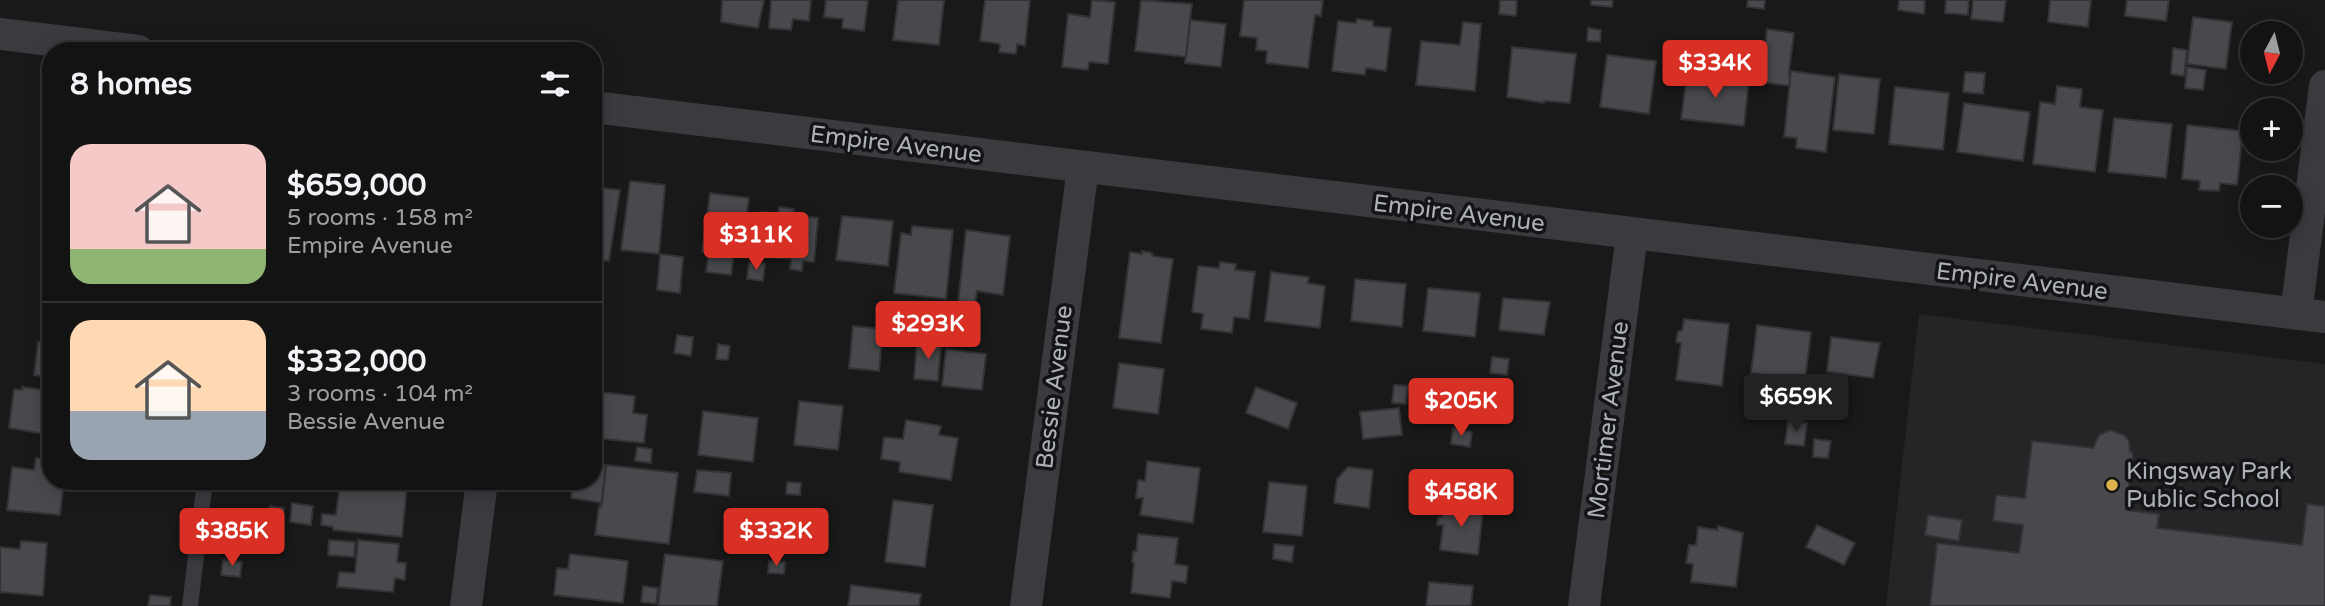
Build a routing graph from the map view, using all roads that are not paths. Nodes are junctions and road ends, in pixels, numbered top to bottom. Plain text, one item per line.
1 (0, 34) edge
2 (65, 42) edge
3 (2325, 86) edge
4 (602, 108) edge
5 (1083, 167) junction
6 (1632, 234) junction
7 (2310, 315) edge
8 (204, 490) edge
9 (481, 490) edge
10 (190, 606) edge
11 (466, 606) edge
12 (1026, 606) edge
13 (1584, 606) edge

1 - 2 street
3 - 7 street
4 - 5 street, Empire Avenue
5 - 6 street, Empire Avenue
5 - 12 street, Bessie Avenue
6 - 7 street, Empire Avenue
6 - 13 street, Mortimer Avenue
8 - 10 lane
9 - 11 street

